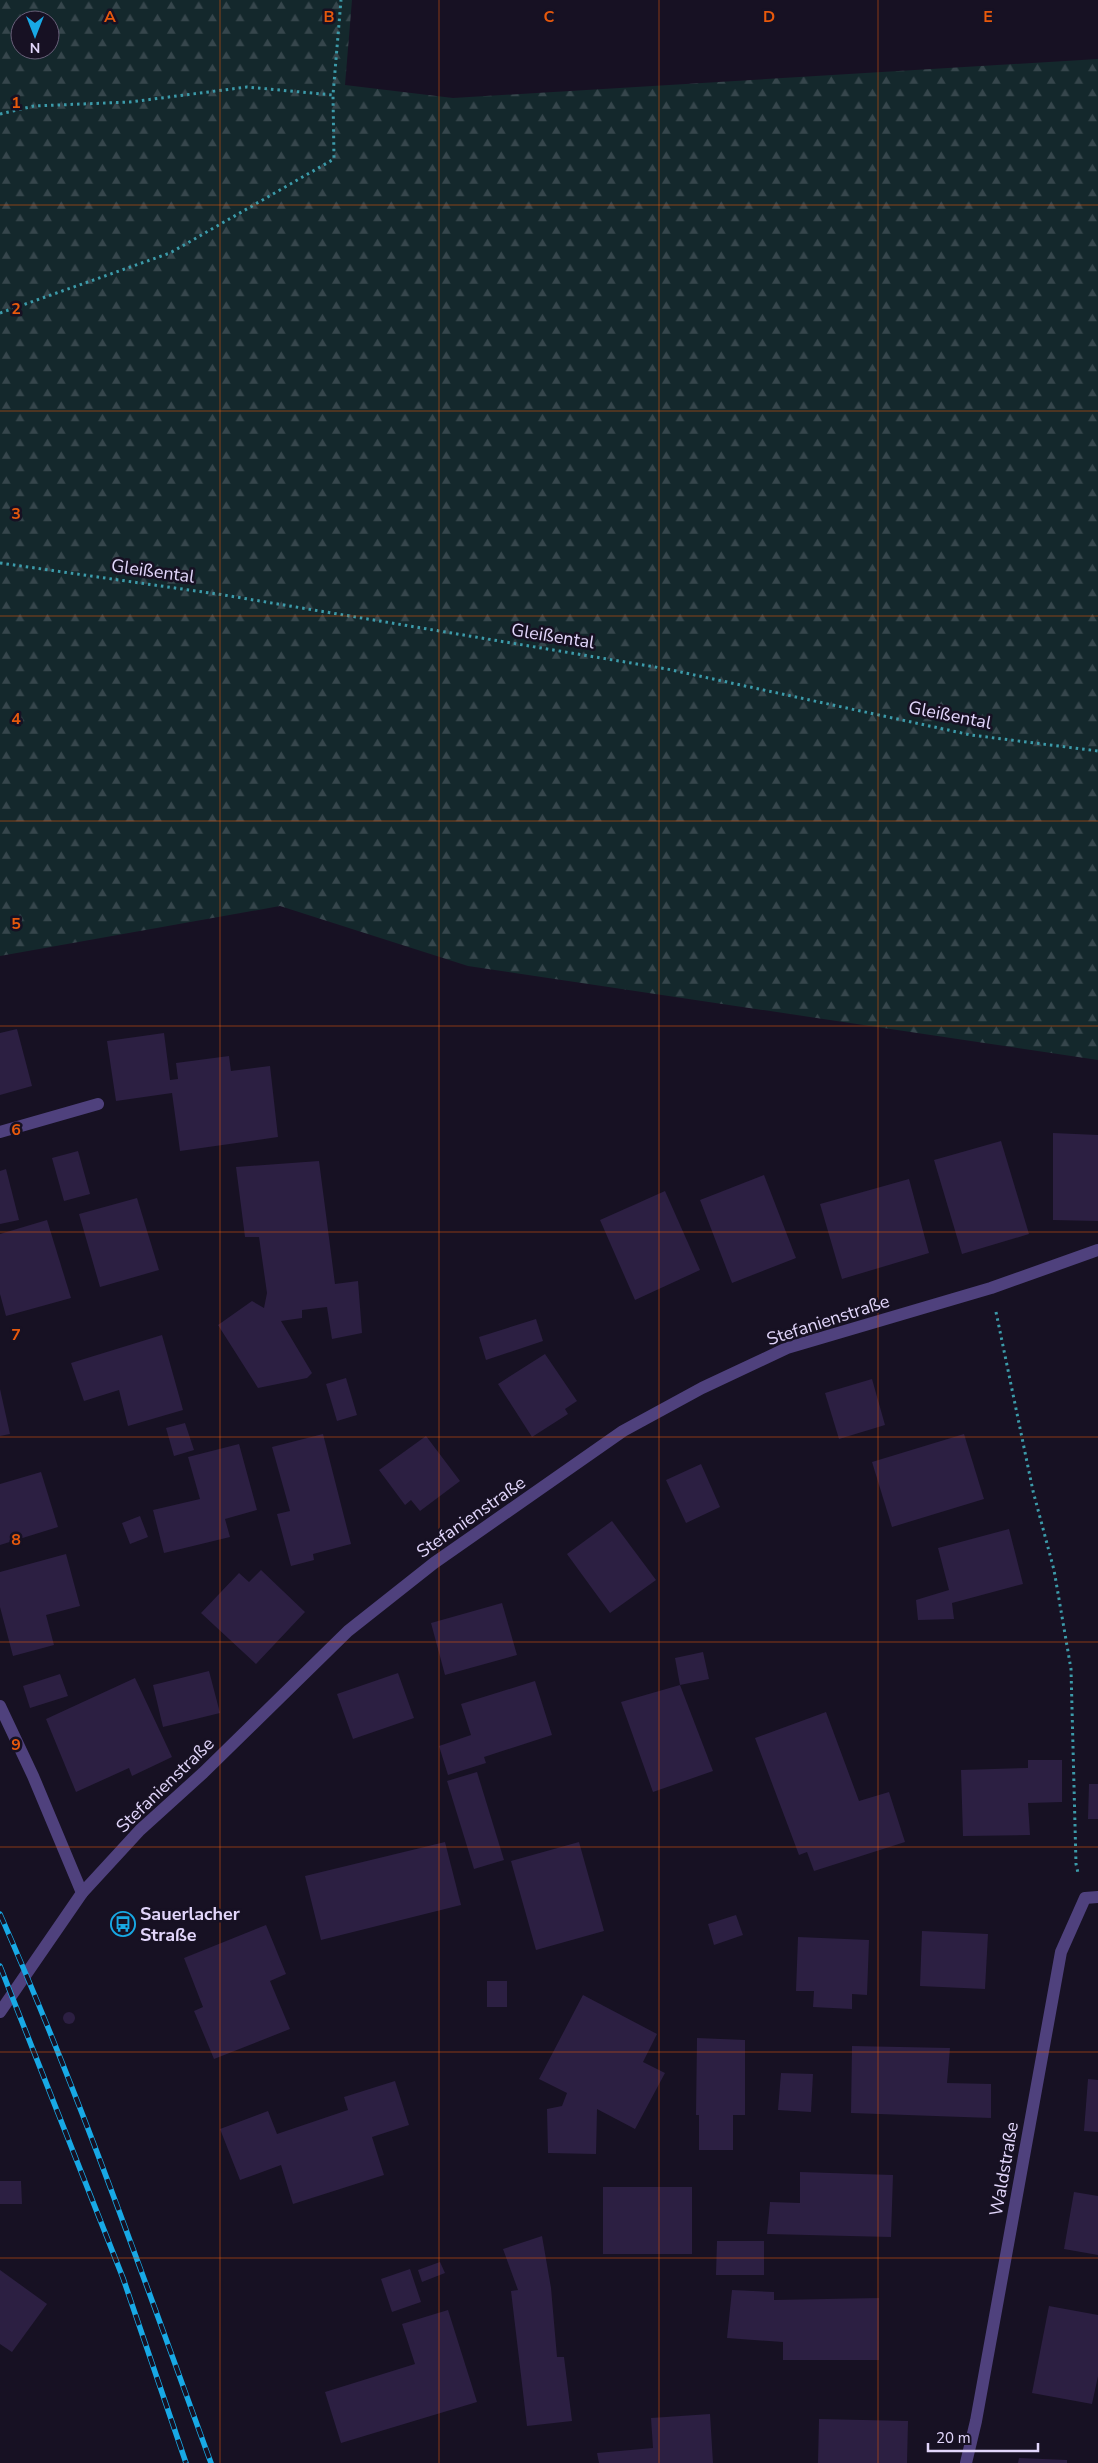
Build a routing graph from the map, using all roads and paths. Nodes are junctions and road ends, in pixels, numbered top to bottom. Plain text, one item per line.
1 (341, 0) edge
2 (333, 96) junction
3 (0, 114) edge
4 (0, 313) edge
5 (0, 563) edge
6 (1098, 751) edge
7 (98, 1104) dead end
8 (0, 1132) edge
9 (1098, 1250) edge
10 (991, 1288) junction
11 (0, 1706) edge
12 (82, 1893) junction
13 (1098, 1897) edge
14 (1085, 1898) junction
15 (0, 2012) edge
16 (966, 2463) edge

1 - 2 path
2 - 3 path
2 - 4 path
5 - 6 path, Gleißental
7 - 8 street
9 - 10 street, Stefanienstraße
10 - 12 street, Stefanienstraße
10 - 14 path
11 - 12 street
12 - 15 street, Stefanienstraße
13 - 14 street
14 - 16 street, Waldstraße

